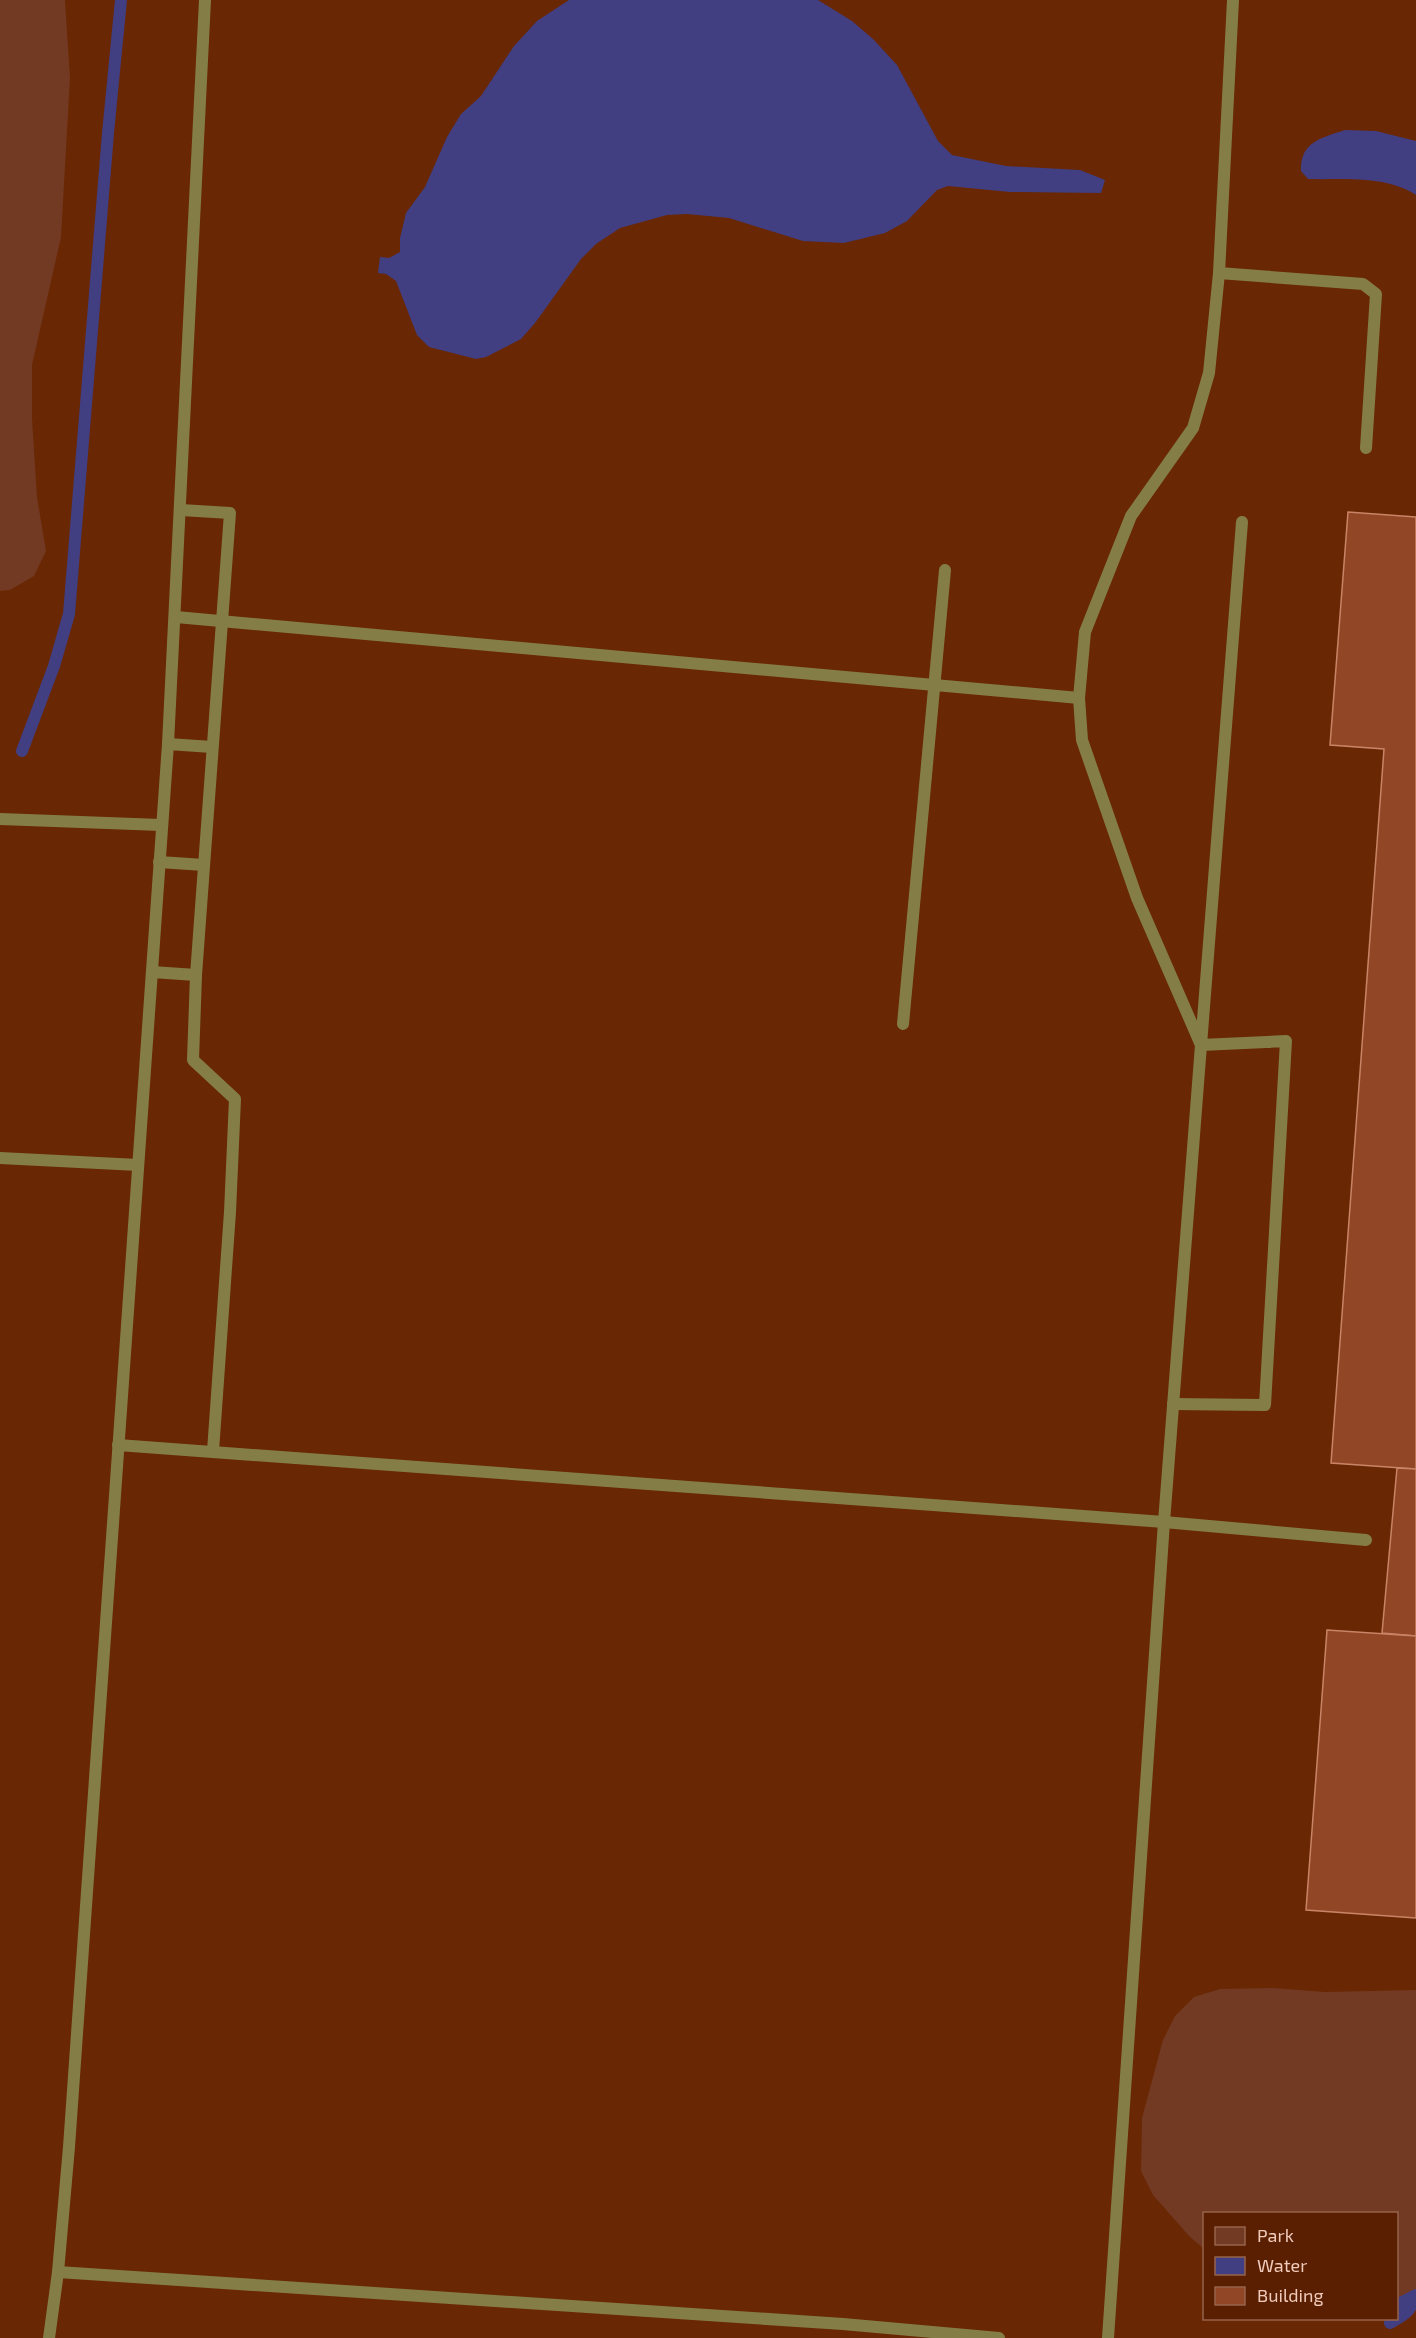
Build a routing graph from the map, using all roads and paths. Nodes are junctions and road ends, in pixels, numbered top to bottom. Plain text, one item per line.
1 (205, 0) edge
2 (1233, 0) edge
3 (1219, 273) junction
4 (1366, 448) dead end
5 (181, 510) junction
6 (1242, 522) dead end
7 (945, 570) dead end
8 (176, 617) junction
9 (222, 621) junction
10 (934, 685) junction
11 (1079, 698) junction
12 (168, 744) junction
13 (212, 747) junction
14 (0, 819) edge
15 (161, 825) junction
16 (159, 862) junction
17 (204, 865) junction
18 (152, 972) junction
19 (196, 975) junction
20 (903, 1024) dead end
21 (1201, 1046) junction
22 (0, 1158) edge
23 (138, 1165) junction
24 (1173, 1404) junction
25 (118, 1445) junction
26 (213, 1451) junction
27 (1164, 1522) junction
28 (1366, 1540) dead end
29 (58, 2272) junction
30 (843, 2324) junction
31 (49, 2338) edge
32 (843, 2338) edge
33 (999, 2338) edge
34 (1108, 2338) edge

1 - 5 lane
2 - 3 lane
3 - 4 lane
3 - 11 lane
5 - 8 lane
5 - 9 lane
6 - 21 lane
7 - 10 lane
8 - 9 lane
8 - 12 lane
9 - 10 lane
9 - 13 lane
10 - 11 lane
10 - 20 lane
11 - 21 lane
12 - 13 lane
12 - 15 lane
13 - 17 lane
14 - 15 lane
15 - 16 lane
16 - 17 lane
16 - 18 lane
17 - 19 lane
18 - 19 lane
18 - 23 lane
19 - 26 lane
21 - 24 lane
21 - 24 lane
22 - 23 lane
23 - 25 lane
24 - 27 lane
25 - 26 lane
25 - 29 lane
26 - 27 lane
27 - 28 lane
27 - 34 lane
29 - 30 lane
29 - 31 lane
30 - 32 lane
30 - 33 lane

